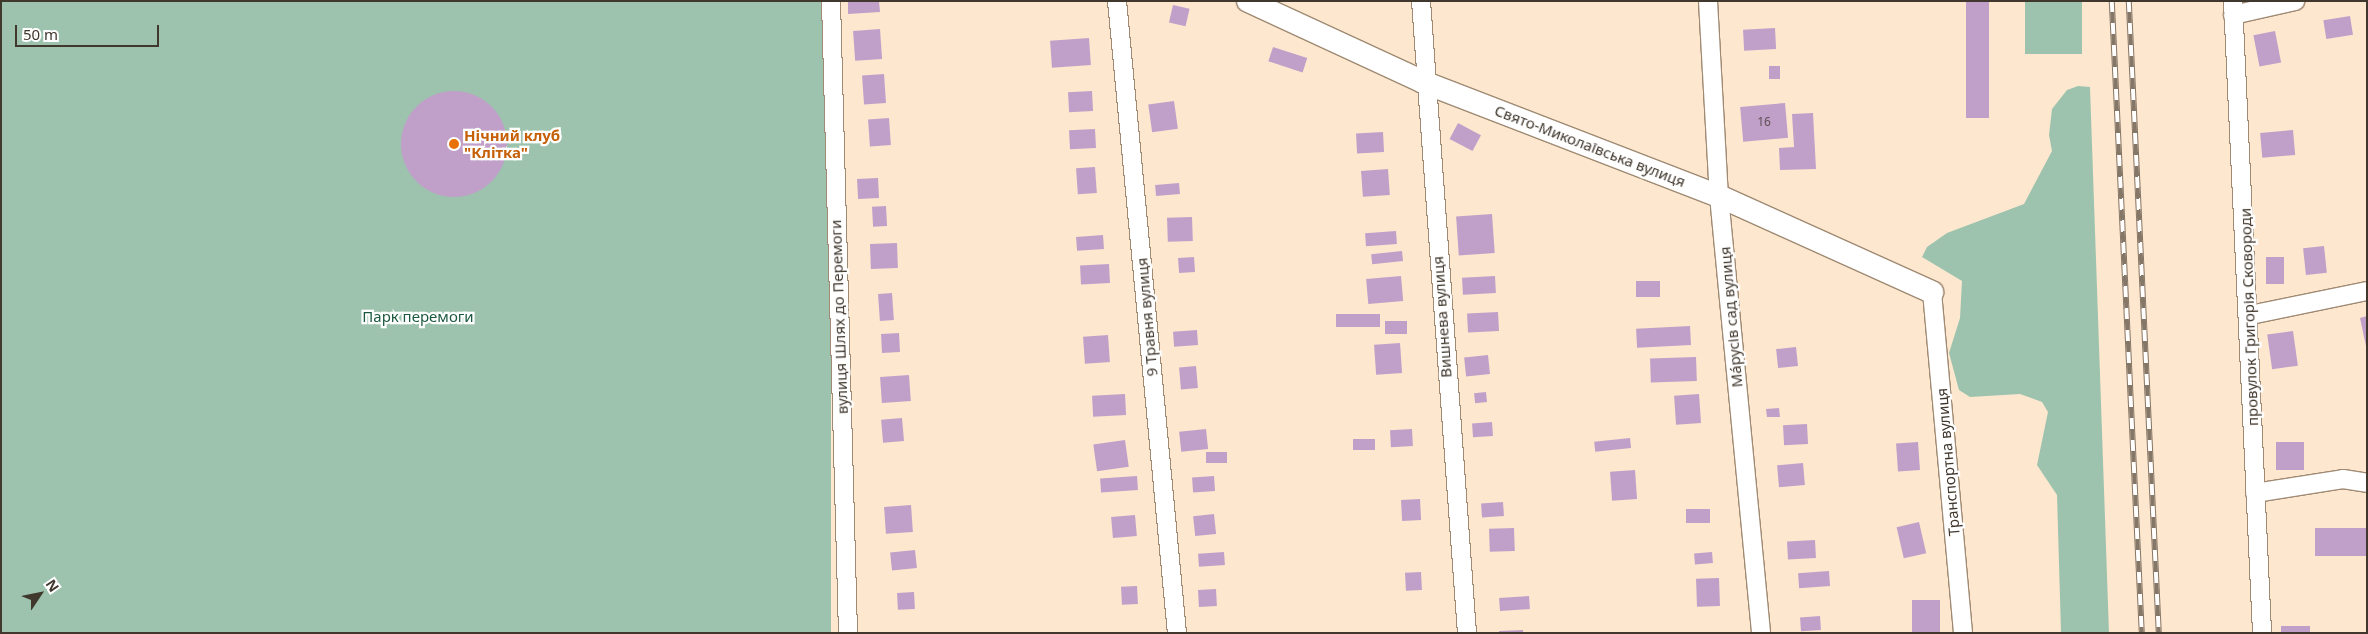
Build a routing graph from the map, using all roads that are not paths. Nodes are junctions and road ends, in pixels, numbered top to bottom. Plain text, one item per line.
1 (831, 1) edge
2 (1117, 1) edge
3 (1248, 1) edge
4 (1421, 1) edge
5 (1708, 1) edge
6 (2295, 1) edge
7 (2233, 8) edge
8 (1423, 82) junction
9 (1719, 196) junction
10 (2367, 291) edge
11 (1932, 292) joint
12 (2250, 315) junction
13 (2367, 483) edge
14 (2255, 493) junction
15 (848, 633) edge
16 (1177, 633) edge
17 (1466, 633) edge
18 (1761, 633) edge
19 (1963, 633) edge
20 (2262, 633) edge

1 - 15 street, вулиця Шлях до Перемоги
2 - 16 street, 9 Травня вулиця
3 - 8 street, Свято-Миколаївська вулиця
4 - 8 street, Вишнева вулиця
5 - 9 street, Мáрусів сад вулиця
6 - 7 street
7 - 12 street, провулок Григорія Сковороди
8 - 9 street, Свято-Миколаївська вулиця
8 - 17 street, Вишнева вулиця
9 - 11 street, Свято-Миколаївська вулиця
9 - 18 street, Мáрусів сад вулиця
10 - 12 street
11 - 19 street, Транспортна вулиця
12 - 14 street, провулок Григорія Сковороди
13 - 14 street
14 - 20 street, провулок Григорія Сковороди

